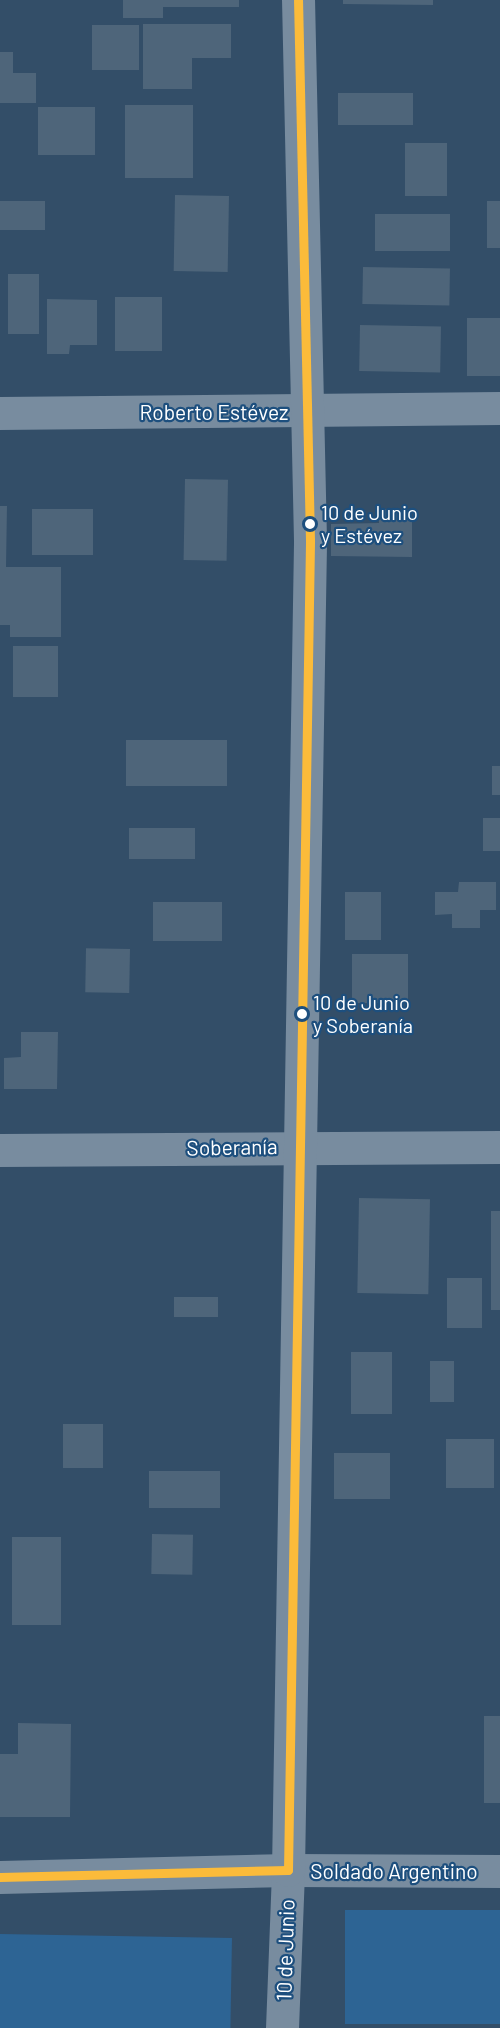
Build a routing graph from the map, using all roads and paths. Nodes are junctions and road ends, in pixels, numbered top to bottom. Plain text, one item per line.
1 (298, 0) edge
2 (500, 408) edge
3 (308, 411) junction
4 (0, 413) edge
5 (298, 1147) junction
6 (500, 1147) edge
7 (0, 1150) edge
8 (288, 1870) junction
9 (500, 1871) edge
10 (0, 1877) edge
11 (282, 2028) edge

1 - 3 street, 10 de Junio
2 - 3 street, Roberto Estévez
3 - 4 street, Roberto Estévez
3 - 5 street, 10 de Junio
5 - 6 street, Soberanía
5 - 7 street, Soberanía
5 - 8 street, 10 de Junio
8 - 9 street, Soldado Argentino
8 - 10 street, Soldado Argentino
8 - 11 street, 10 de Junio

